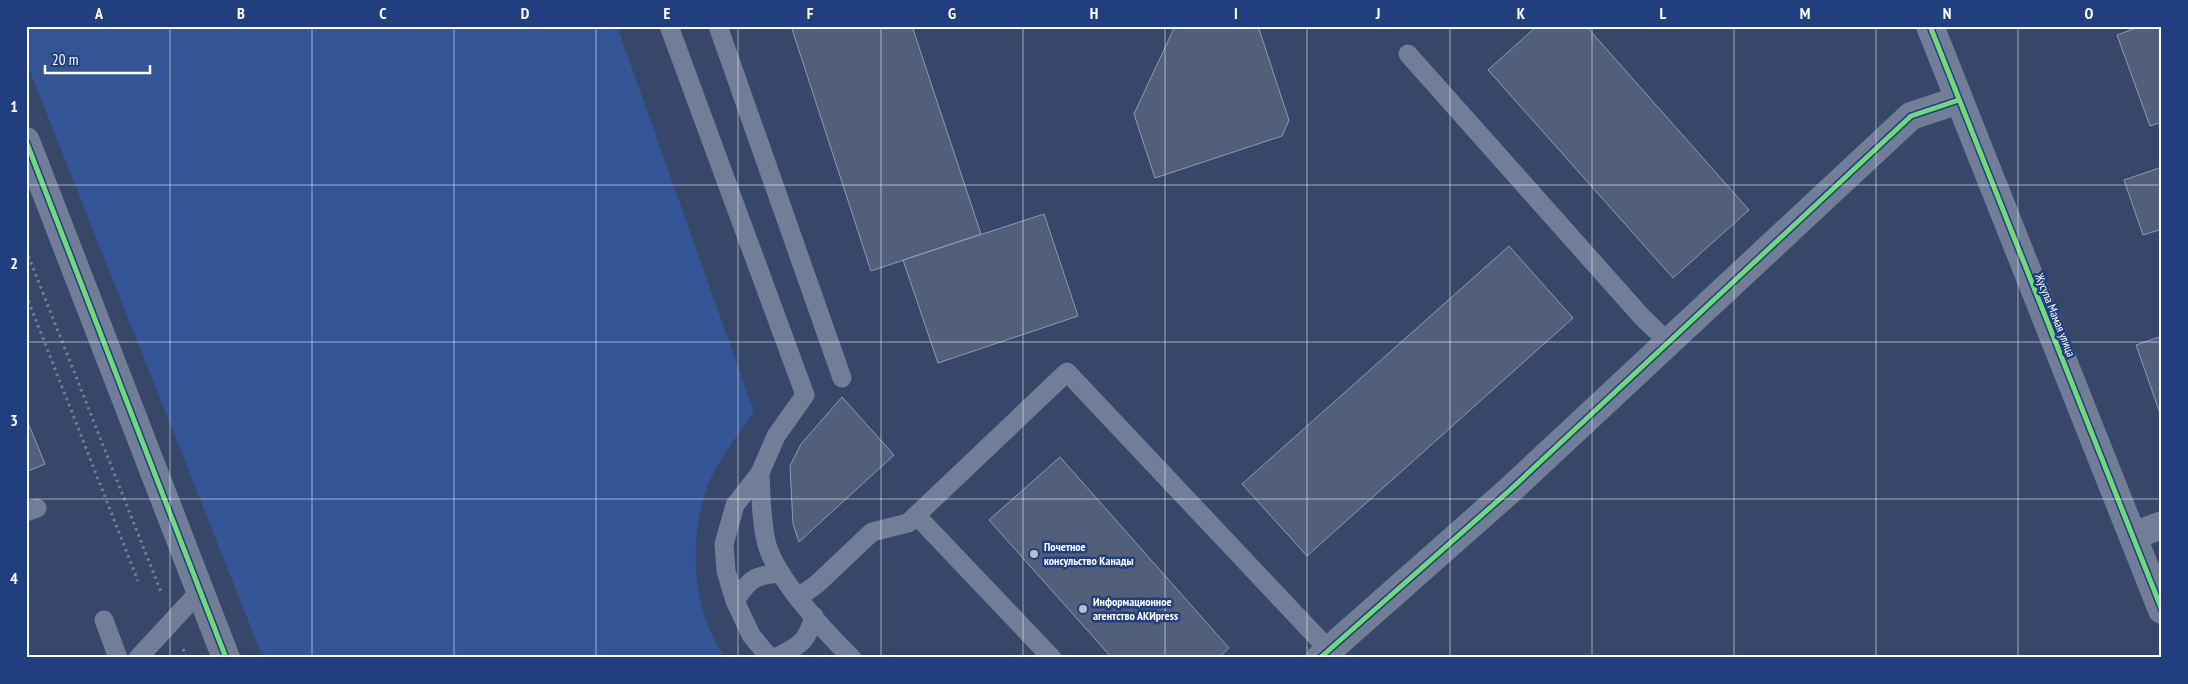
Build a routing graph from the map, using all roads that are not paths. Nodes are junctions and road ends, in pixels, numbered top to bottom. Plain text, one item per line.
1 (669, 26) edge
2 (718, 26) edge
3 (1930, 26) edge
4 (1408, 54) dead end
5 (1959, 100) junction
6 (26, 141) edge
7 (1668, 342) junction
8 (842, 378) dead end
9 (760, 472) junction
10 (916, 515) junction
11 (2162, 525) edge
12 (2133, 536) junction
13 (781, 573) junction
14 (200, 591) junction
15 (798, 597) junction
16 (735, 601) junction
17 (2162, 610) edge
18 (814, 616) junction
19 (104, 620) dead end
20 (1324, 654) edge
21 (118, 658) edge
22 (138, 658) edge
23 (226, 658) edge
24 (770, 658) edge
25 (775, 658) edge
26 (852, 658) edge
27 (1052, 658) edge

1 - 9 lane
2 - 8 lane
3 - 5 street, Жусупа Мамая улица
4 - 7 lane
5 - 7 street
5 - 12 street, Жусупа Мамая улица
6 - 14 street
7 - 20 street
9 - 13 lane
9 - 16 lane
10 - 15 lane
10 - 20 lane
10 - 27 lane
11 - 12 street
12 - 17 street, Жусупа Мамая улица
13 - 15 lane
13 - 16 lane
14 - 22 lane
14 - 23 street
15 - 18 lane
16 - 24 lane
18 - 25 lane
18 - 26 lane
19 - 21 lane

